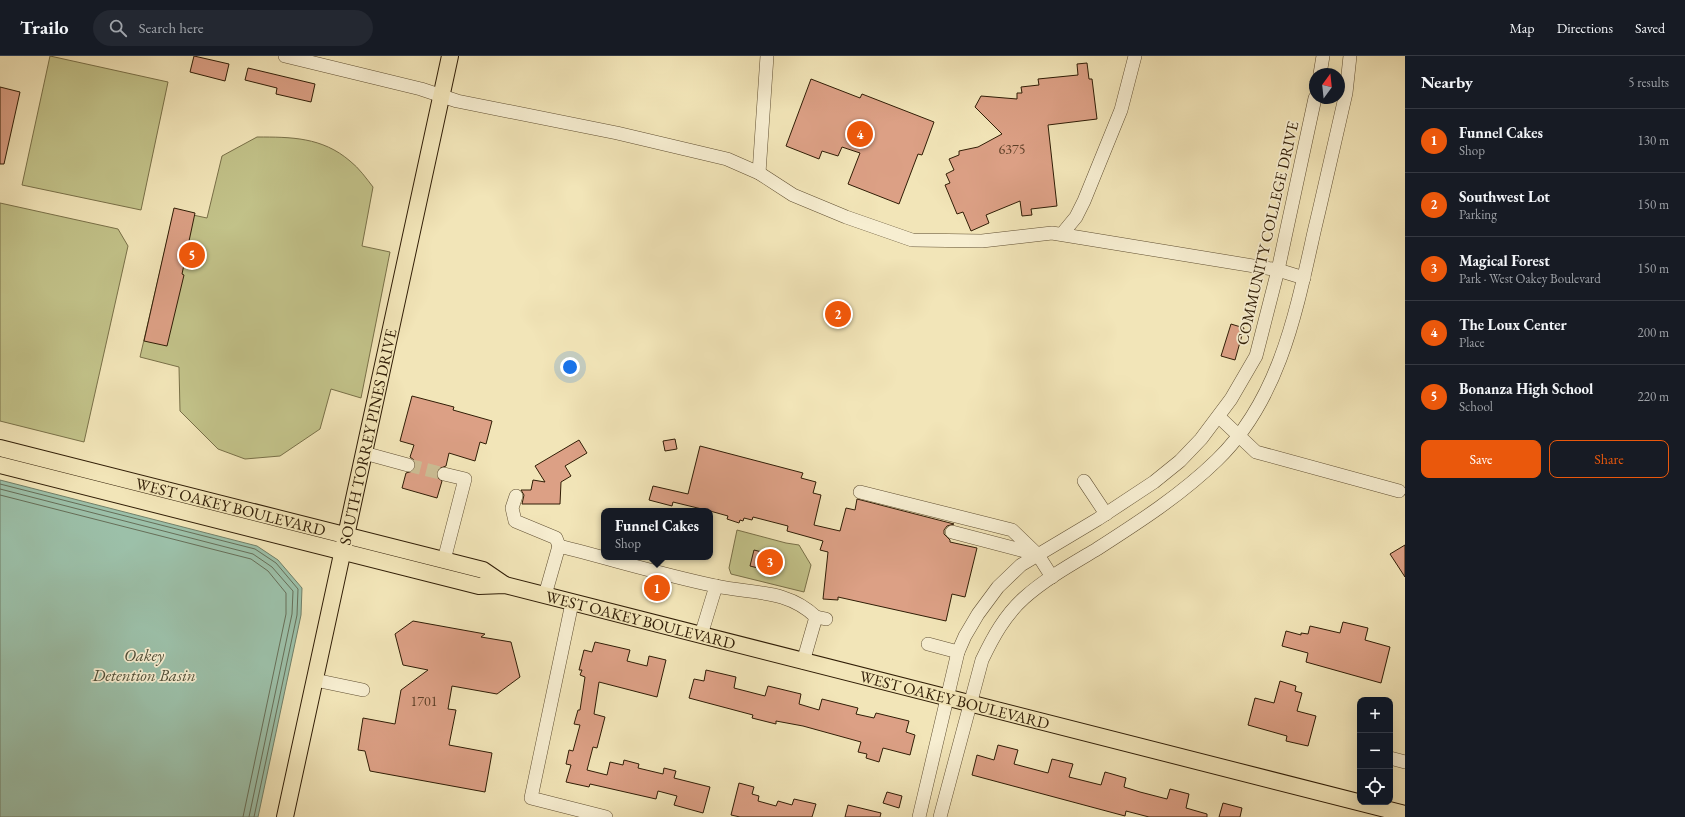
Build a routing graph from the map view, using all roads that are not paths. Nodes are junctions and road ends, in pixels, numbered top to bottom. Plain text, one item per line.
1 (285, 56) edge
2 (450, 56) edge
3 (767, 56) edge
4 (1135, 56) edge
5 (1323, 56) edge
6 (1350, 56) edge
7 (1321, 68) edge
8 (441, 96) junction
9 (1314, 104) edge
10 (759, 173) junction
11 (1062, 234) junction
12 (1278, 270) junction
13 (1304, 278) junction
14 (1219, 417) junction
15 (1237, 436) junction
16 (0, 448) edge
17 (364, 453) junction
18 (408, 464) tunnel mouth
19 (0, 465) edge
20 (444, 474) tunnel mouth
21 (1084, 481) dead end
22 (1399, 491) dead end
23 (860, 492) dead end
24 (516, 496) dead end
25 (1106, 514) junction
26 (952, 532) dead end
27 (346, 535) junction
28 (559, 546) junction
29 (343, 551) junction
30 (1038, 555) junction
31 (601, 557) edge
32 (444, 560) junction
33 (614, 560) edge
34 (440, 576) junction
35 (1052, 577) junction
36 (505, 586) junction
37 (716, 586) junction
38 (545, 596) junction
39 (572, 602) junction
40 (701, 635) junction
41 (928, 644) dead end
42 (958, 652) junction
43 (803, 662) junction
44 (315, 680) junction
45 (363, 690) dead end
46 (947, 699) junction
47 (970, 704) junction
48 (1393, 759) edge
49 (1405, 762) edge
50 (1399, 815) edge
51 (285, 817) edge
52 (606, 817) edge
53 (919, 817) edge
54 (940, 817) edge

1 - 8 street
2 - 8 main road, SOUTH TORREY PINES DRIVE
3 - 10 street
4 - 11 street
5 - 7 street
6 - 13 street
8 - 10 street
8 - 17 main road, SOUTH TORREY PINES DRIVE
9 - 12 street, COMMUNITY COLLEGE DRIVE
10 - 11 street
11 - 12 street
12 - 13 street
12 - 14 street, COMMUNITY COLLEGE DRIVE
13 - 15 street
14 - 15 street
14 - 25 street, COMMUNITY COLLEGE DRIVE
15 - 22 street
15 - 35 street
16 - 27 main road, WEST OAKEY BOULEVARD
17 - 18 street
17 - 27 main road, SOUTH TORREY PINES DRIVE
19 - 29 main road, WEST OAKEY BOULEVARD
20 - 32 street
21 - 25 street
23 - 30 street
24 - 28 street
25 - 30 street, COMMUNITY COLLEGE DRIVE
26 - 30 street
27 - 29 main road, SOUTH TORREY PINES DRIVE
27 - 32 main road, WEST OAKEY BOULEVARD
28 - 31 street
28 - 38 street
29 - 34 main road, WEST OAKEY BOULEVARD
29 - 44 main road, SOUTH TORREY PINES DRIVE
30 - 35 street
30 - 42 street, COMMUNITY COLLEGE DRIVE
32 - 34 main road
32 - 36 main road, WEST OAKEY BOULEVARD
33 - 37 street
34 - 36 main road, WEST OAKEY BOULEVARD
35 - 47 street
36 - 38 main road, WEST OAKEY BOULEVARD
37 - 40 street
37 - 43 street
38 - 39 main road, WEST OAKEY BOULEVARD
39 - 40 main road, WEST OAKEY BOULEVARD
39 - 52 street
40 - 43 main road, WEST OAKEY BOULEVARD
41 - 42 street
42 - 46 street, COMMUNITY COLLEGE DRIVE
43 - 46 main road, WEST OAKEY BOULEVARD
44 - 45 street
44 - 51 main road, SOUTH TORREY PINES DRIVE
46 - 47 main road, WEST OAKEY BOULEVARD
46 - 53 street, COMMUNITY COLLEGE DRIVE
47 - 50 main road, WEST OAKEY BOULEVARD
47 - 54 street
48 - 49 street

